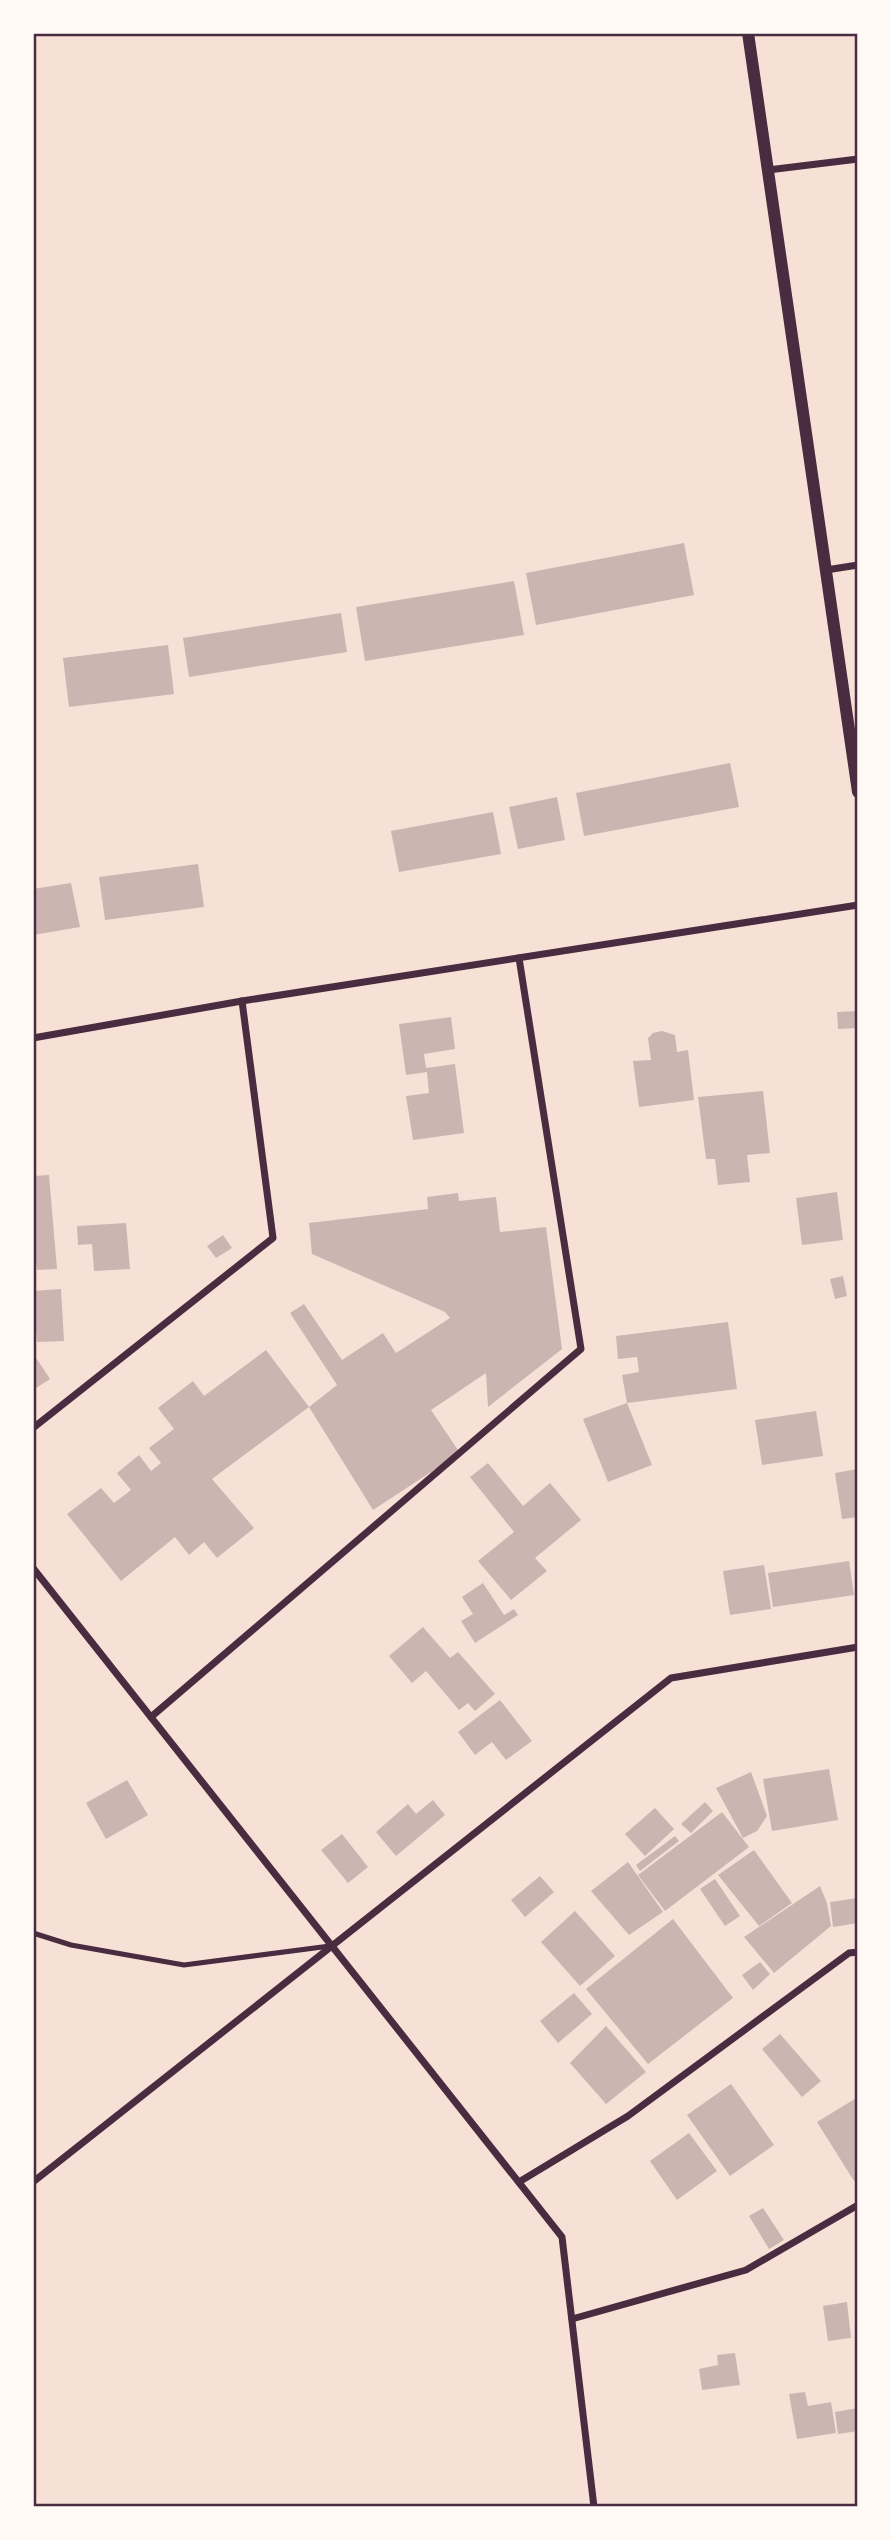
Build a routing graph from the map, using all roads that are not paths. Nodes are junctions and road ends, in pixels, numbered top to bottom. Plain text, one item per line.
1 (748, 33) edge
2 (858, 159) edge
3 (768, 170) junction
4 (858, 565) edge
5 (826, 570) junction
6 (858, 792) edge
7 (858, 905) edge
8 (519, 958) junction
9 (242, 1000) junction
10 (33, 1038) edge
11 (33, 1428) edge
12 (33, 1568) edge
13 (858, 1647) edge
14 (151, 1717) junction
15 (33, 1933) edge
16 (332, 1946) junction
17 (858, 1952) edge
18 (33, 2182) edge
19 (519, 2182) junction
20 (858, 2205) edge
21 (572, 2319) junction
22 (593, 2507) edge

1 - 3 street
2 - 3 street
3 - 5 street
4 - 5 street
5 - 6 street
7 - 8 street
8 - 9 street
8 - 14 street
9 - 10 street
9 - 11 street
12 - 14 street
13 - 16 street
14 - 16 street
15 - 16 lane
16 - 18 street
16 - 19 street
17 - 19 street
19 - 21 street
20 - 21 street
21 - 22 street

